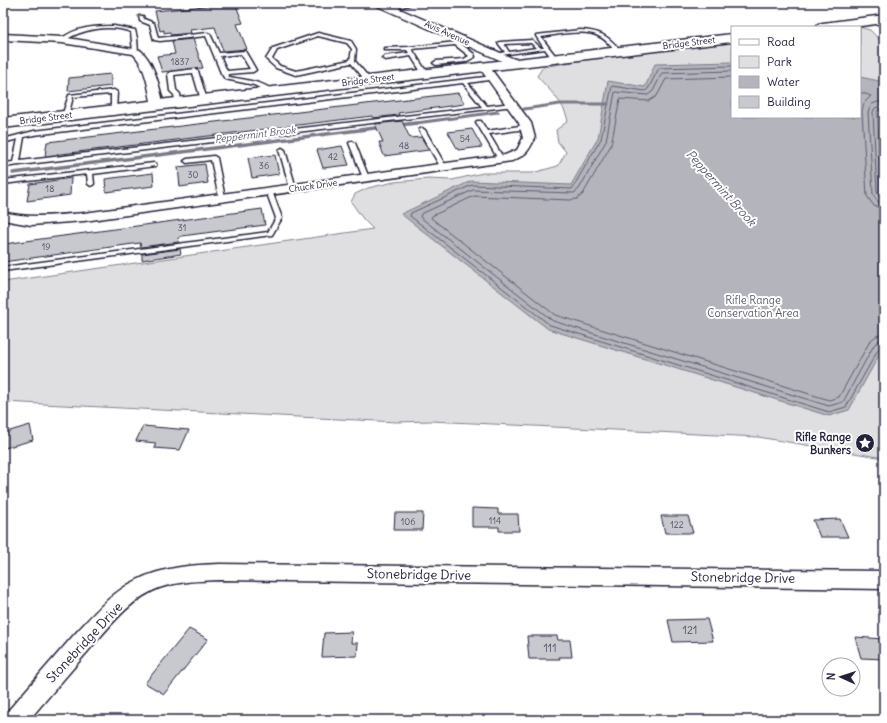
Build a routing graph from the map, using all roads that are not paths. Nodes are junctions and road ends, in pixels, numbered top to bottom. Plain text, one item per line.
1 (378, 3) edge
2 (401, 3) edge
3 (413, 3) edge
4 (395, 8) junction
5 (141, 17) dead end
6 (884, 19) edge
7 (831, 26) edge
8 (3, 37) edge
9 (731, 38) edge
10 (62, 40) junction
11 (461, 42) junction
12 (409, 48) junction
13 (386, 49) dead end
14 (539, 49) junction
15 (618, 51) junction
16 (136, 52) junction
17 (551, 53) junction
18 (412, 54) junction
19 (217, 55) junction
20 (507, 57) junction
21 (385, 58) dead end
22 (352, 61) junction
23 (436, 64) dead end
24 (484, 67) junction
25 (224, 73) junction
26 (425, 74) junction
27 (493, 78) junction
28 (368, 80) junction
29 (465, 82) junction
30 (272, 92) junction
31 (204, 100) junction
32 (178, 103) junction
33 (158, 105) junction
34 (512, 105) junction
35 (485, 107) junction
36 (114, 110) junction
37 (65, 116) junction
38 (479, 122) dead end
39 (3, 123) edge
40 (526, 127) junction
41 (422, 130) dead end
42 (485, 133) junction
43 (20, 136) junction
44 (3, 141) edge
45 (352, 143) dead end
46 (282, 150) dead end
47 (502, 159) junction
48 (187, 161) dead end
49 (16, 164) junction
50 (154, 165) dead end
51 (3, 166) edge
52 (444, 168) junction
53 (90, 172) junction
54 (366, 178) junction
55 (3, 182) edge
56 (91, 184) dead end
57 (293, 188) junction
58 (269, 191) junction
59 (222, 198) junction
60 (5, 219) edge
61 (3, 269) edge
62 (884, 580) edge
63 (14, 720) edge

1 - 4 street, Avis Avenue
2 - 4 lane
3 - 4 lane
4 - 11 street, Avis Avenue
5 - 19 lane
6 - 7 main road
8 - 10 street
9 - 15 main road, Bridge Street
10 - 16 street
10 - 16 lane
11 - 12 lane
11 - 20 street, Avis Avenue
11 - 23 lane
12 - 13 lane
12 - 18 lane
14 - 17 lane
14 - 20 lane
14 - 20 lane
15 - 17 main road, Bridge Street
15 - 17 lane
16 - 33 street
17 - 20 main road, Bridge Street
18 - 21 lane
18 - 26 lane
19 - 25 lane
19 - 25 lane
20 - 24 main road, Bridge Street
22 - 22 lane
22 - 28 lane
24 - 26 main road, Bridge Street
24 - 27 street
25 - 30 lane
26 - 28 main road, Bridge Street
27 - 29 lane
27 - 34 street
28 - 30 main road, Bridge Street
29 - 35 lane
29 - 43 lane
30 - 31 main road, Bridge Street
31 - 32 main road, Bridge Street
31 - 32 lane
32 - 33 main road, Bridge Street
33 - 36 main road, Bridge Street
34 - 35 lane
34 - 40 street
35 - 49 lane
36 - 37 main road, Bridge Street
36 - 37 lane
37 - 39 main road, Bridge Street
38 - 42 lane
40 - 42 lane
40 - 47 street, Chuck Drive
41 - 52 lane
42 - 47 lane
43 - 44 lane
43 - 49 lane
45 - 54 lane
46 - 57 lane
47 - 52 street, Chuck Drive
48 - 59 lane
49 - 51 lane
50 - 53 lane
52 - 54 street, Chuck Drive
53 - 55 lane
53 - 56 lane
54 - 57 street, Chuck Drive
57 - 58 street, Chuck Drive
58 - 59 street, Chuck Drive
58 - 61 lane
59 - 60 street, Chuck Drive
62 - 63 street, Stonebridge Drive

